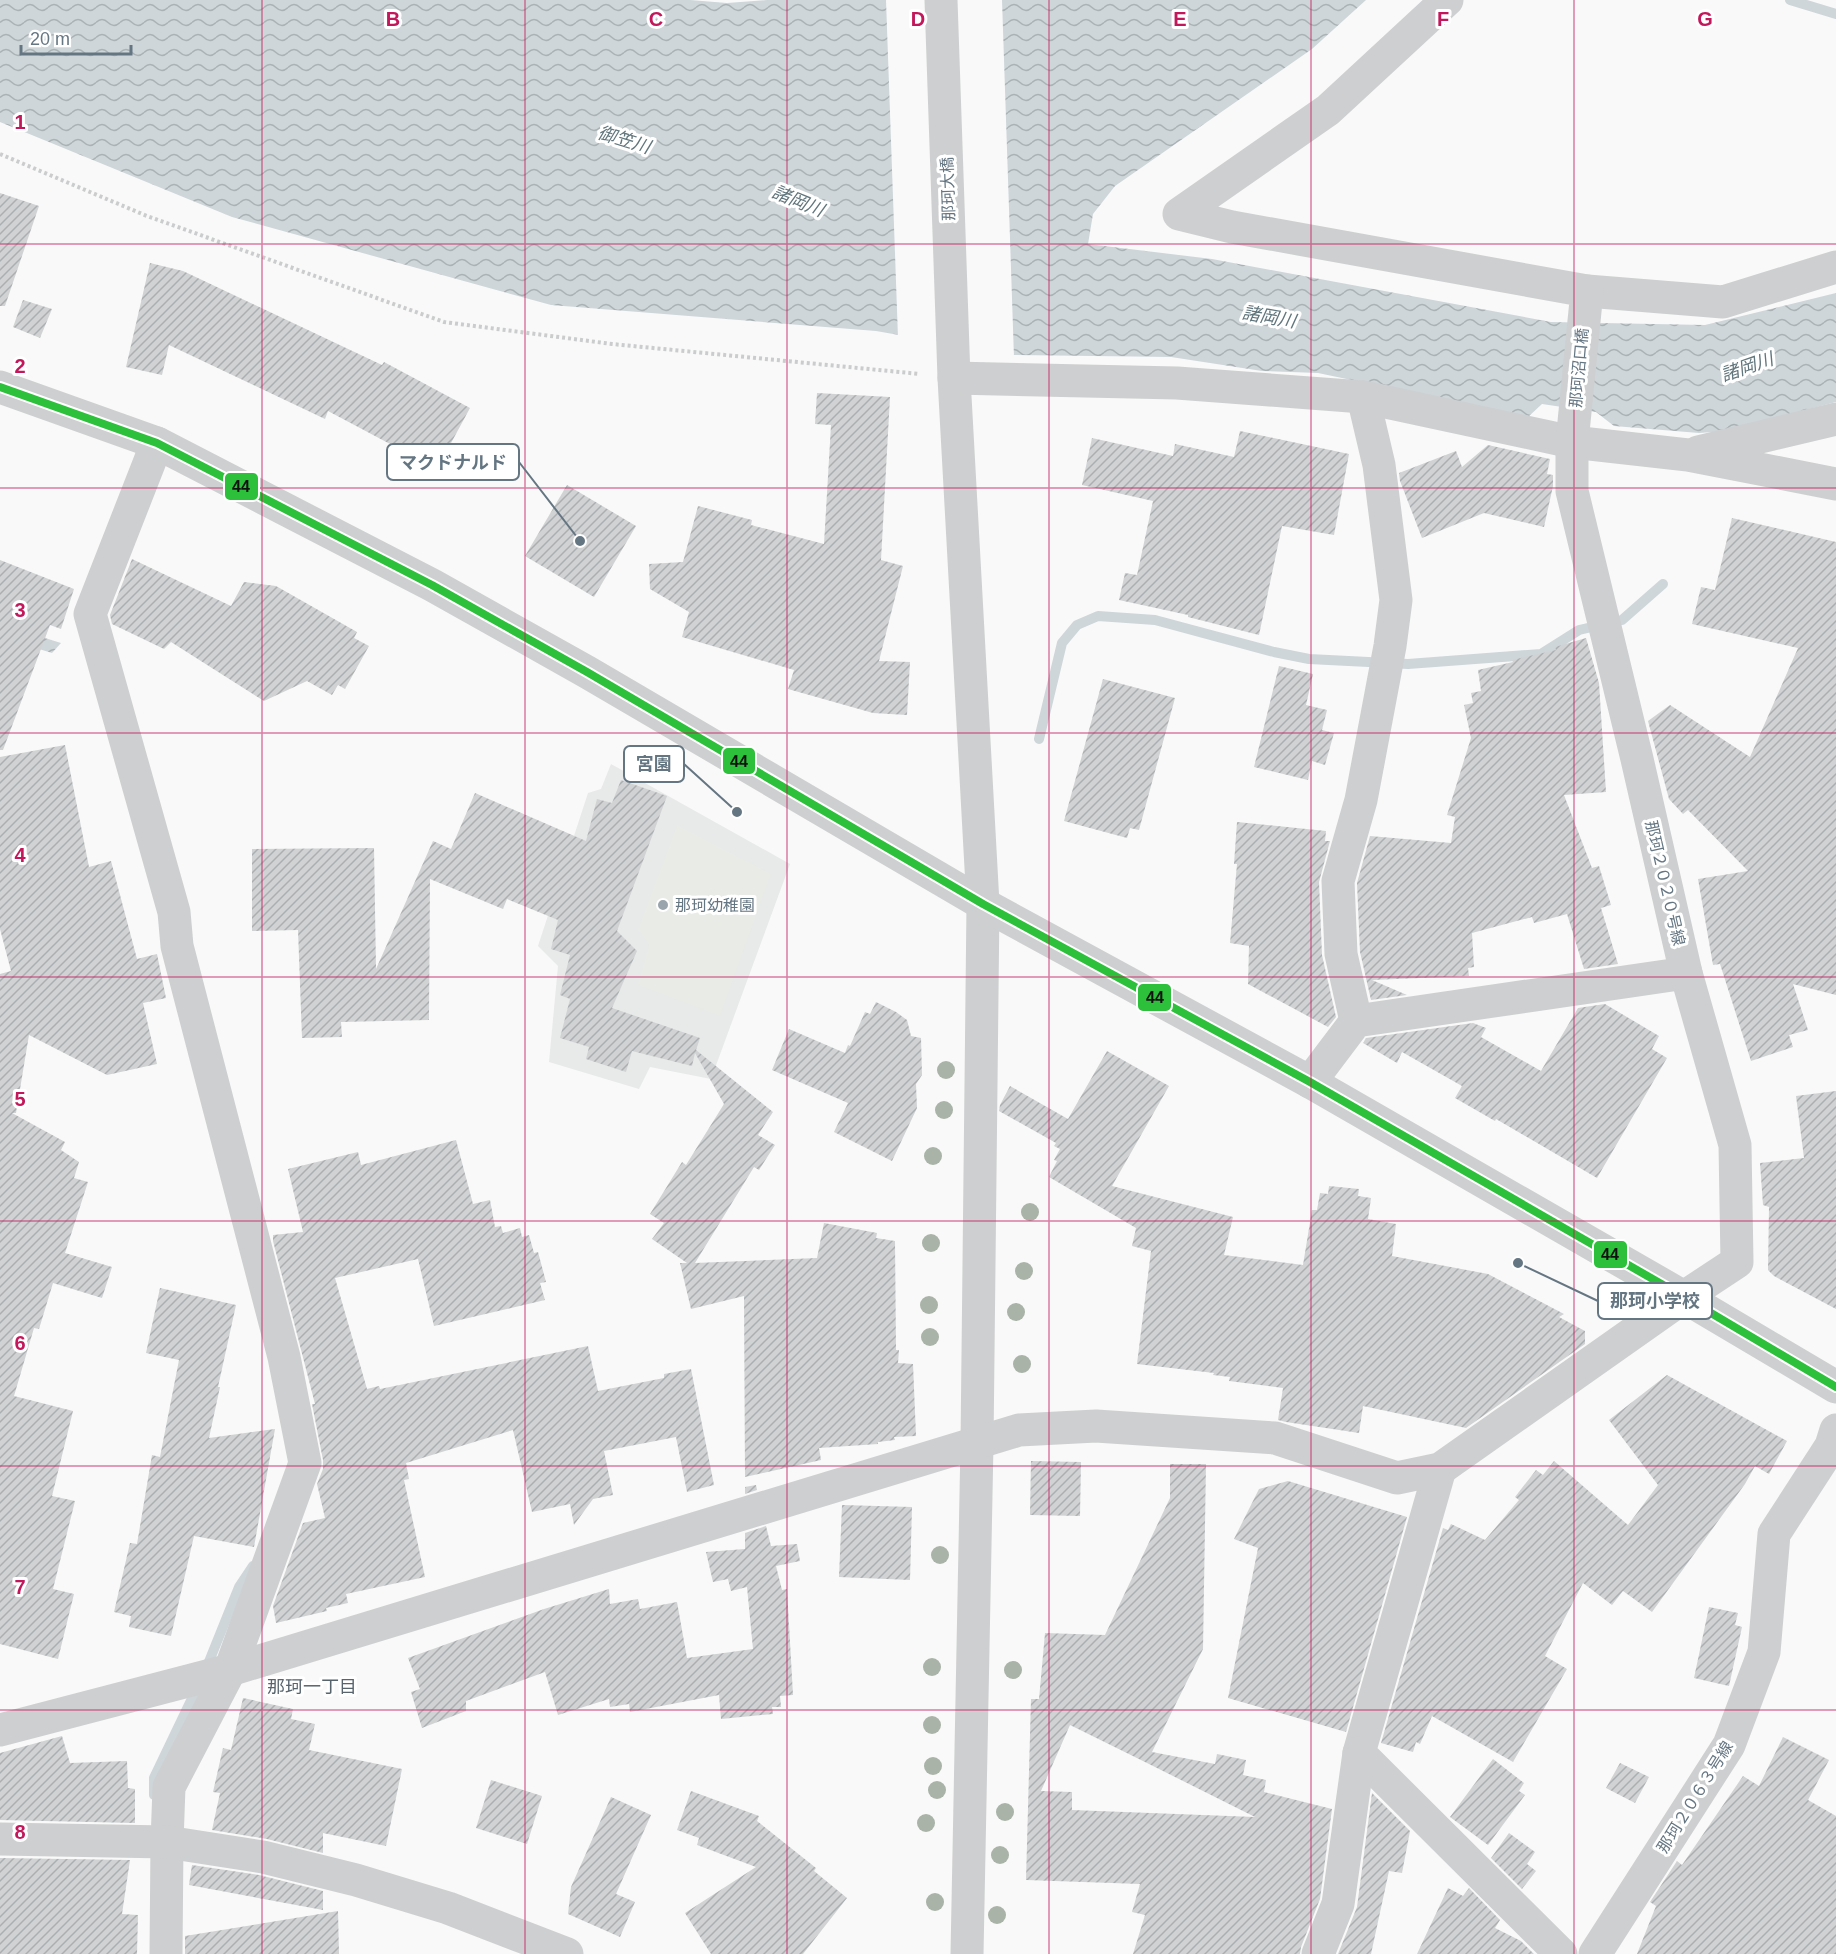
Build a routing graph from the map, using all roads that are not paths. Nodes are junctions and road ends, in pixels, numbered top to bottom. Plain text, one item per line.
1 (942, 0) edge
2 (1447, 0) edge
3 (1836, 267) edge
4 (1586, 301) junction
5 (954, 378) junction
6 (0, 387) edge
7 (1363, 397) junction
8 (1836, 419) edge
9 (1573, 433) junction
10 (157, 443) junction
11 (1688, 454) junction
12 (1836, 484) edge
13 (983, 904) junction
14 (1686, 973) junction
15 (1356, 1021) junction
16 (1310, 1082) junction
17 (1684, 1297) junction
18 (1836, 1387) edge
19 (1836, 1430) edge
20 (976, 1444) junction
21 (1440, 1468) junction
22 (230, 1670) junction
23 (0, 1730) edge
24 (1359, 1753) junction
25 (0, 1839) edge
26 (167, 1842) junction
27 (166, 1954) edge
28 (567, 1954) edge
29 (967, 1954) edge
30 (1318, 1954) edge
31 (1561, 1954) edge
32 (1595, 1954) edge

1 - 5 street, 那珂大橋
2 - 4 street
3 - 4 street
4 - 9 street, 那珂沼口橋
5 - 7 street
5 - 13 street, 那珂大橋
6 - 10 street
7 - 9 street
7 - 15 street
8 - 11 street
9 - 11 street
9 - 14 street, 那珂２０２０号線
10 - 13 street
10 - 22 street
11 - 12 street
13 - 16 street
13 - 20 street, 那珂大橋
14 - 15 street
14 - 17 street, 那珂２０２０号線
15 - 16 street
16 - 17 street
17 - 18 street
17 - 21 street
19 - 32 street, 那珂２０６３号線
20 - 21 street
20 - 22 street
20 - 29 street, 那珂大橋
21 - 24 street
22 - 23 street
22 - 26 street
24 - 30 street
24 - 31 street
25 - 26 street
26 - 27 street
26 - 28 street

